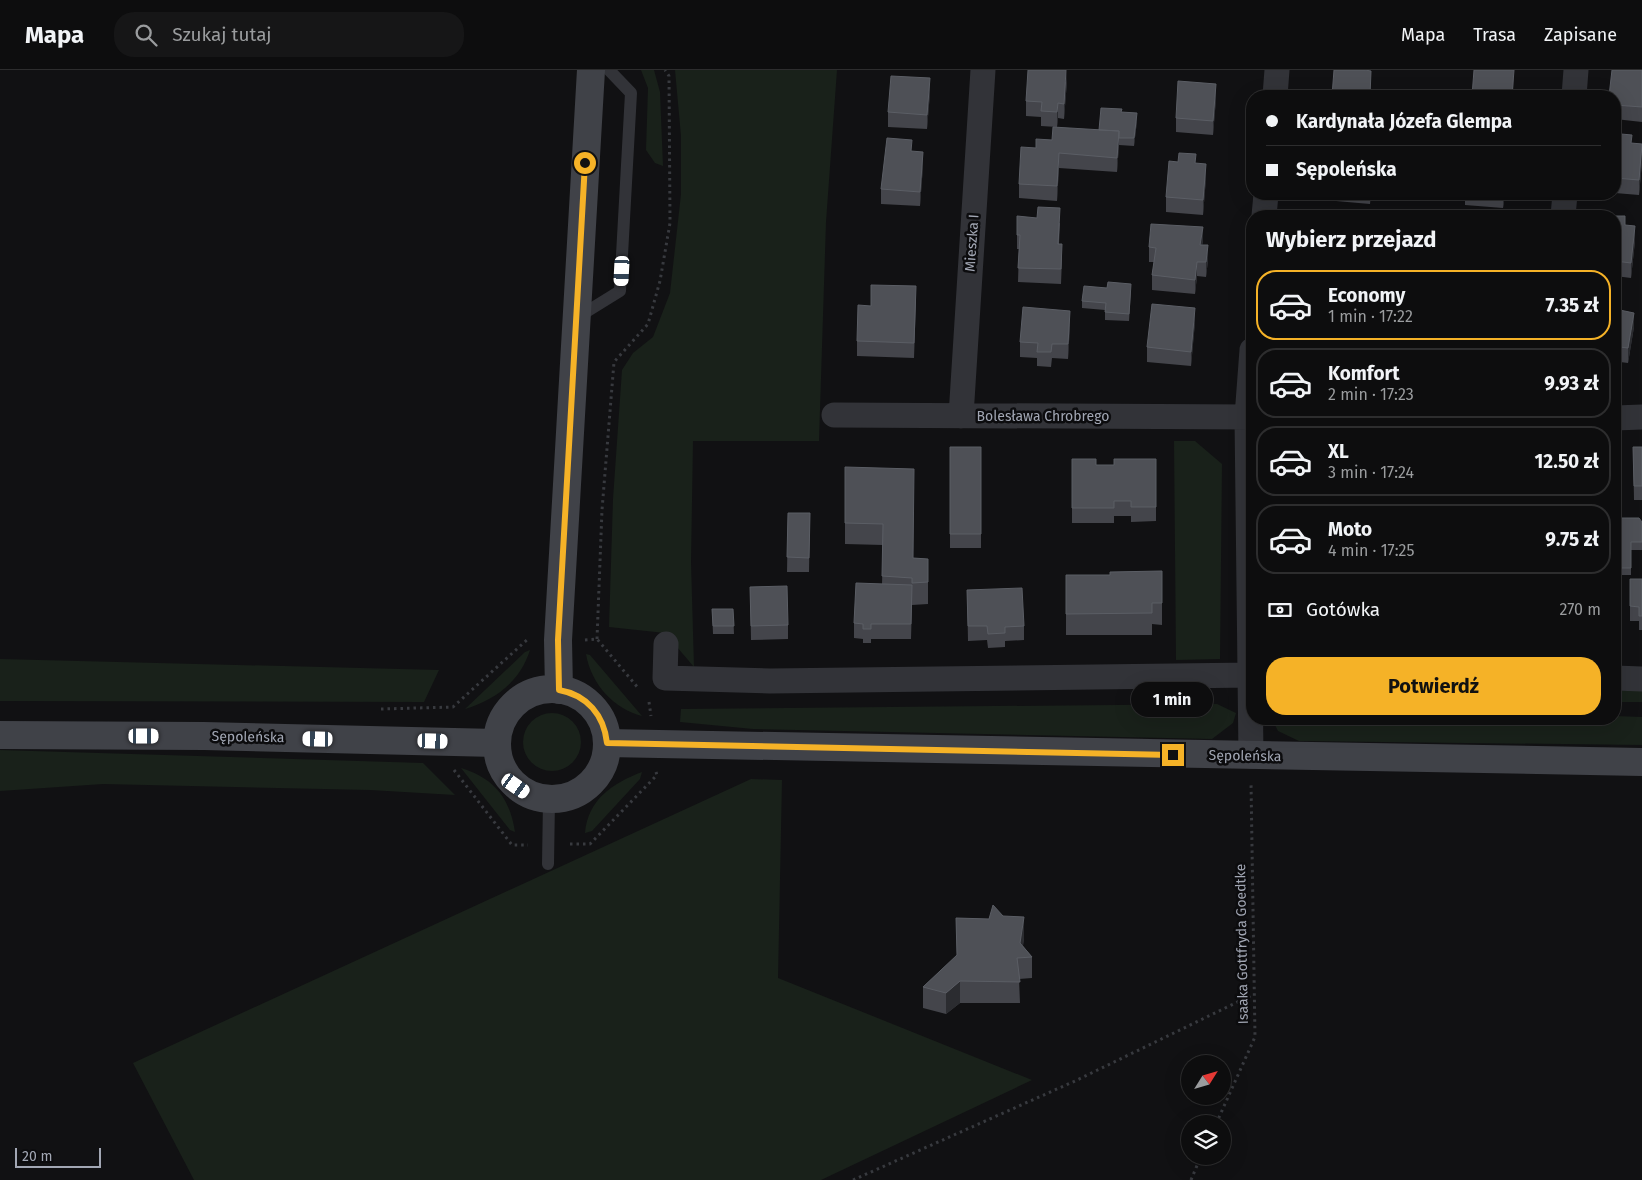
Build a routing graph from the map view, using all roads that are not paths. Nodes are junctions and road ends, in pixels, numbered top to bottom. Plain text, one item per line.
1 (591, 70) edge
2 (609, 70) edge
3 (983, 70) edge
4 (1277, 70) edge
5 (1576, 70) edge
6 (1275, 90) edge
7 (1574, 90) edge
8 (575, 319) junction
9 (834, 415) dead end
10 (961, 416) junction
11 (1246, 417) edge
12 (1642, 417) edge
13 (1621, 418) edge
14 (666, 644) dead end
15 (1246, 675) edge
16 (1621, 678) edge
17 (1642, 679) edge
18 (559, 690) junction
19 (1251, 725) edge
20 (0, 735) edge
21 (496, 743) junction
22 (607, 743) junction
23 (1251, 756) junction
24 (1642, 762) edge
25 (549, 800) junction
26 (548, 864) dead end

1 - 8 main road
2 - 8 lane
3 - 10 street, Mieszka I
4 - 6 street
5 - 7 street
8 - 18 main road
9 - 10 street, Bolesława Chrobrego
10 - 11 street, Bolesława Chrobrego
12 - 13 street
14 - 15 street
16 - 17 street
18 - 21 main road
18 - 22 main road
19 - 23 street
20 - 21 main road, Sępoleńska
21 - 25 main road
22 - 23 main road, Sępoleńska
22 - 25 main road
23 - 24 main road, Sępoleńska
25 - 26 lane

